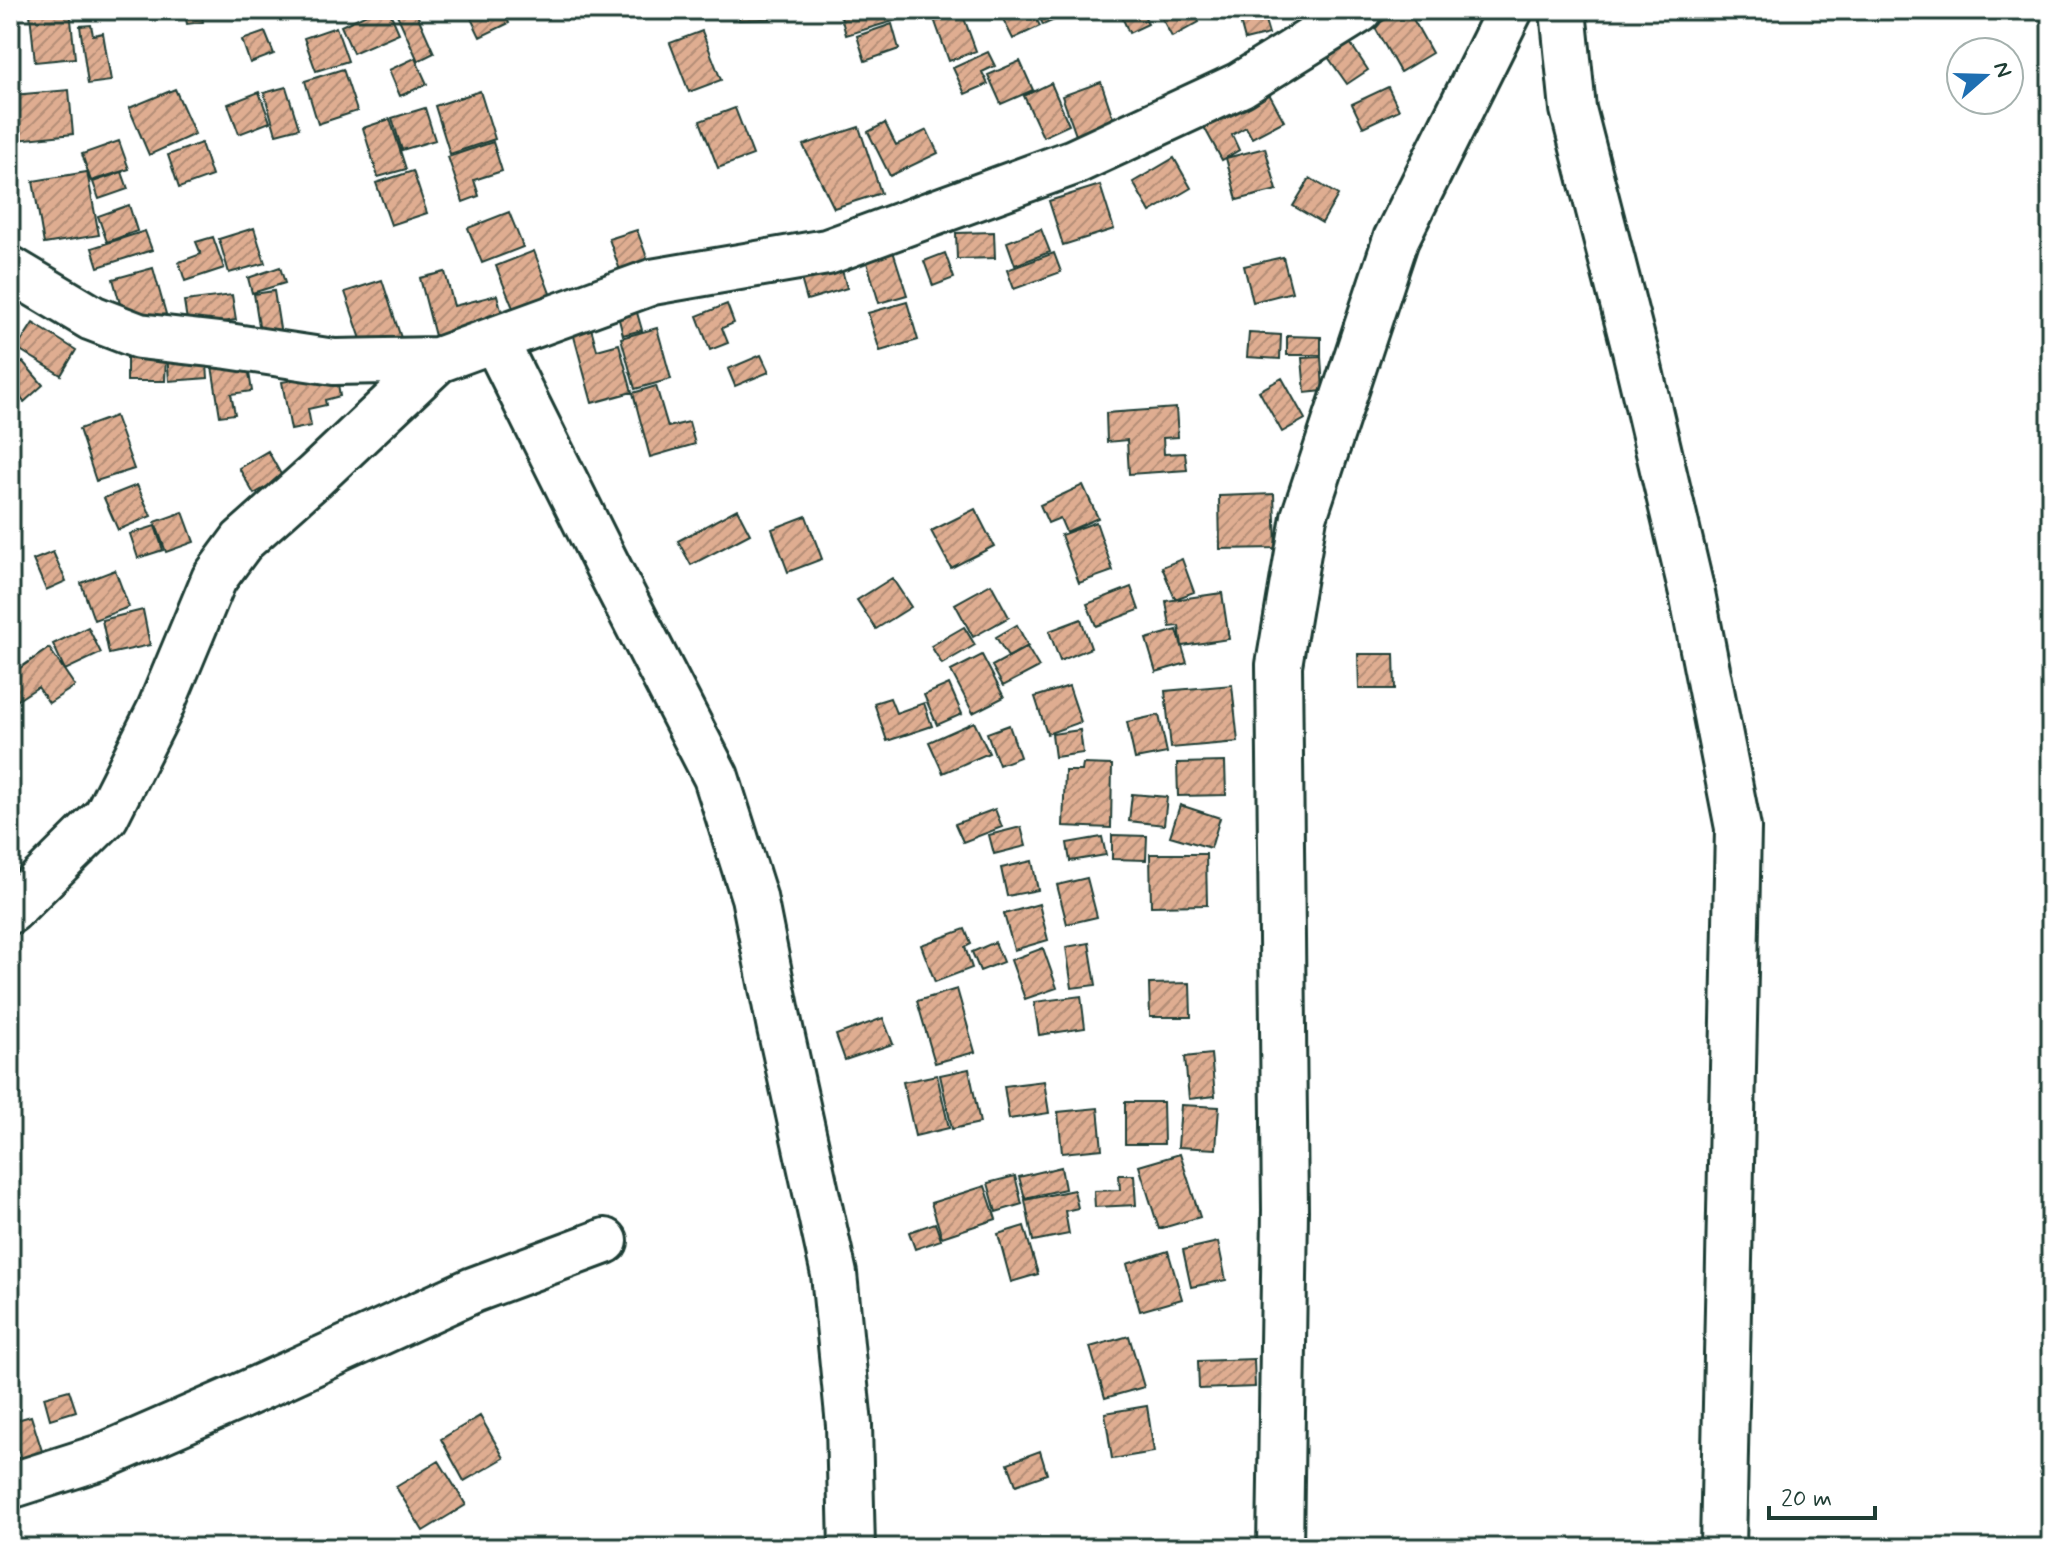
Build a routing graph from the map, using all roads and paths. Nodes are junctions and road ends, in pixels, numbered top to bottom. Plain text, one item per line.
1 (1360, 10) edge
2 (1510, 10) edge
3 (1563, 10) edge
4 (10, 269) edge
5 (495, 340) junction
6 (438, 360) junction
7 (10, 911) edge
8 (605, 1241) dead end
9 (10, 1486) edge
10 (852, 1548) edge
11 (1280, 1548) edge
12 (1723, 1548) edge

1 - 5 street
2 - 11 street
3 - 12 street
4 - 6 street
5 - 6 street
5 - 10 street
6 - 7 street
8 - 9 street

